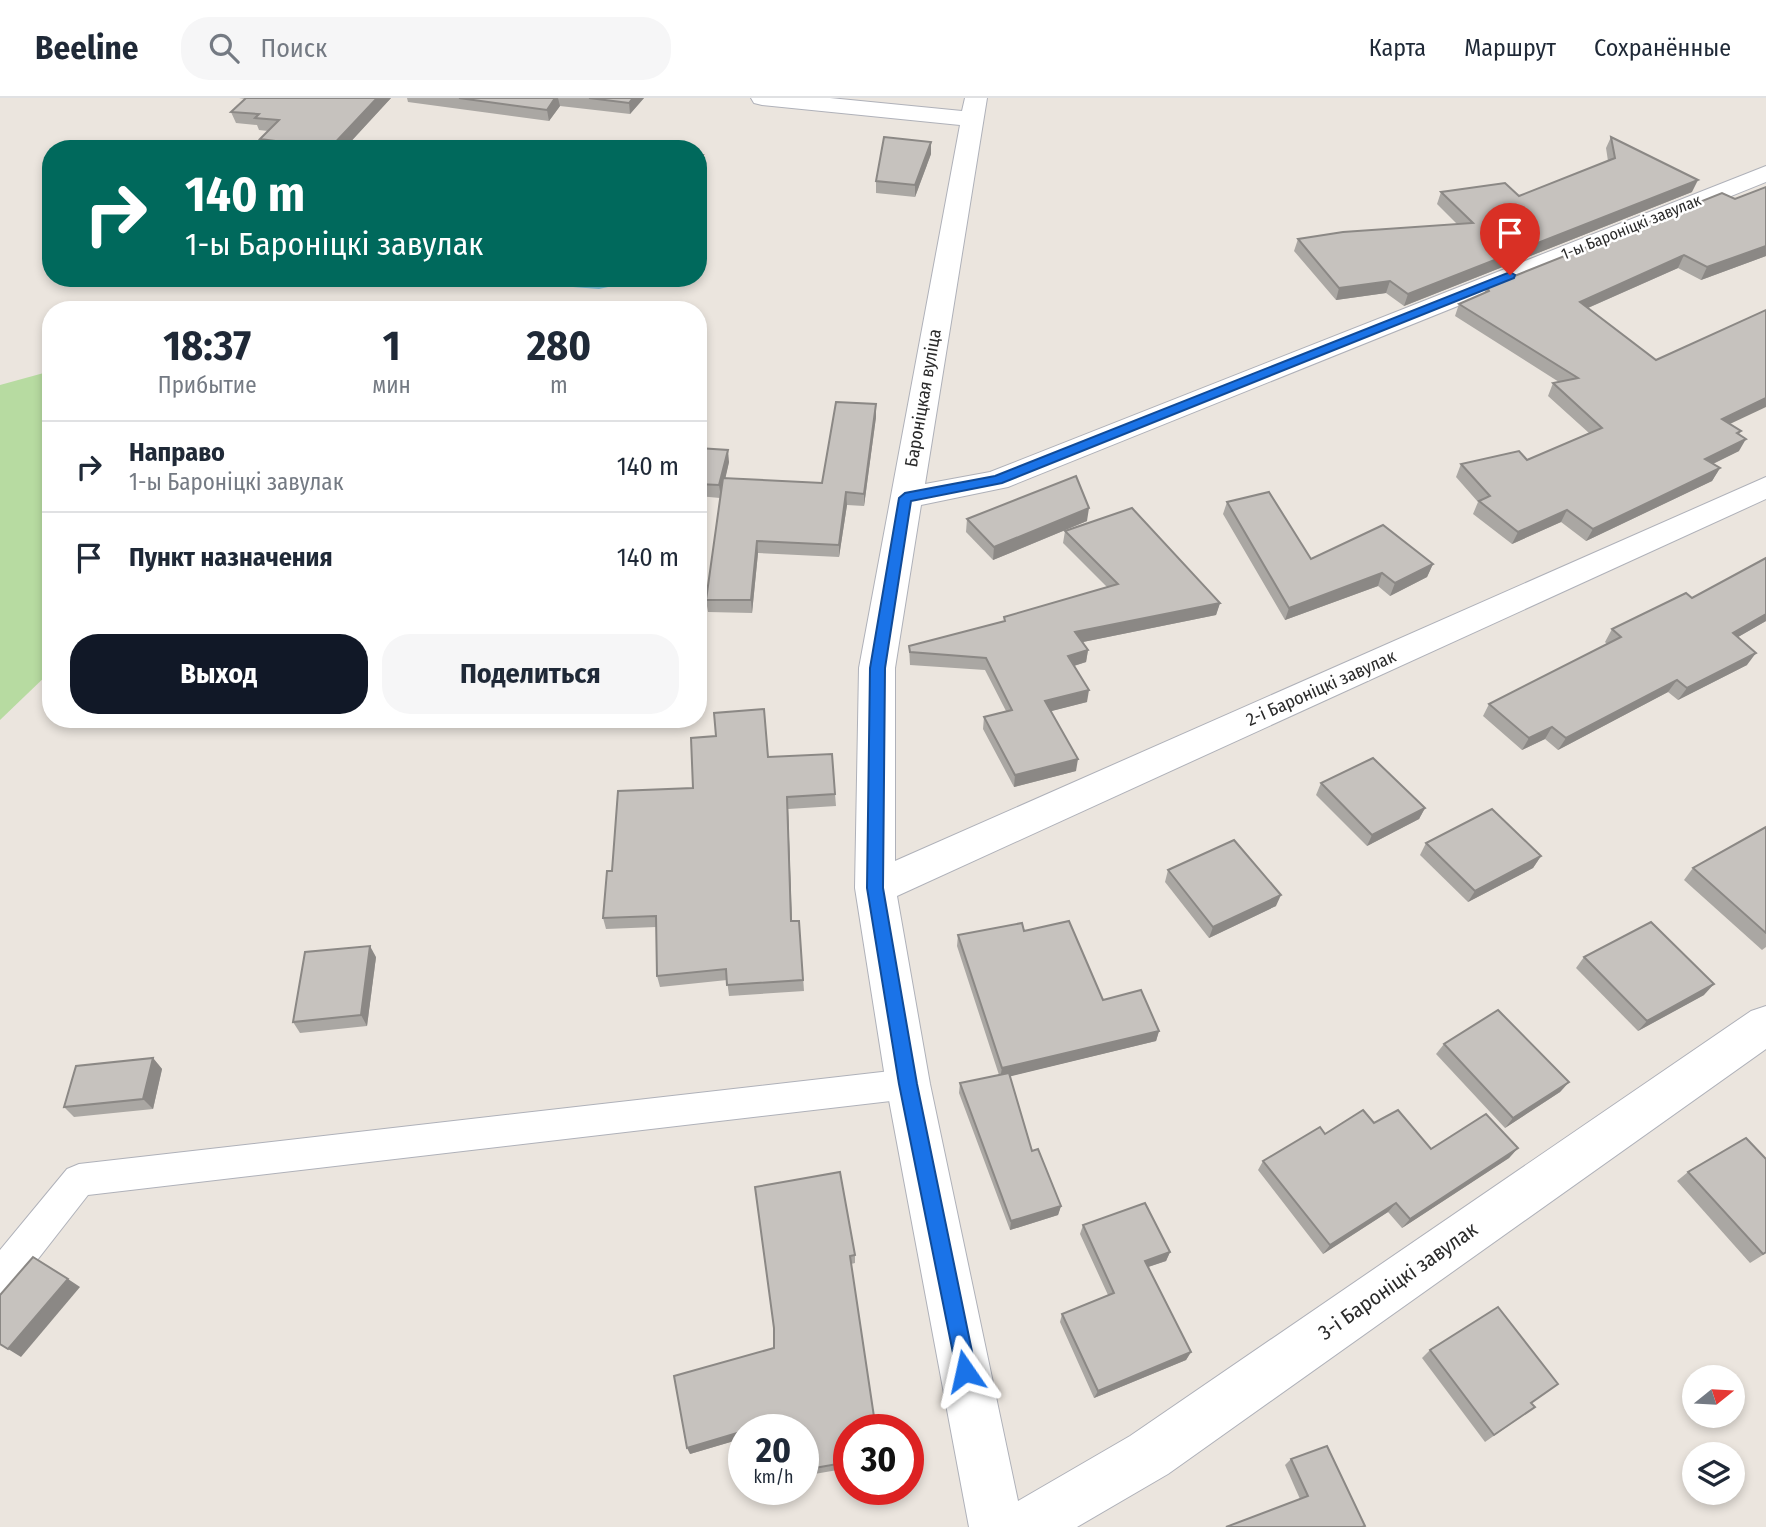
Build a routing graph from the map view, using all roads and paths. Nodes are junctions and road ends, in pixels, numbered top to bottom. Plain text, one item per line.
1 (762, 98) edge
2 (973, 108) edge
3 (1766, 173) edge
4 (1766, 488) edge
5 (905, 498) junction
6 (875, 888) junction
7 (1766, 1025) edge
8 (908, 1084) junction
9 (0, 1278) edge
10 (996, 1527) edge
11 (1025, 1527) edge

1 - 2 street
2 - 5 street, Бароніцкая вуліца
3 - 5 street, 1-ы Бароніцкі завулак
4 - 6 street, 2-і Бароніцкі завулак
5 - 6 street, Бароніцкая вуліца
6 - 8 street, Бароніцкая вуліца
7 - 11 street, 3-і Бароніцкі завулак
8 - 9 lane
8 - 10 street, Бароніцкая вуліца

